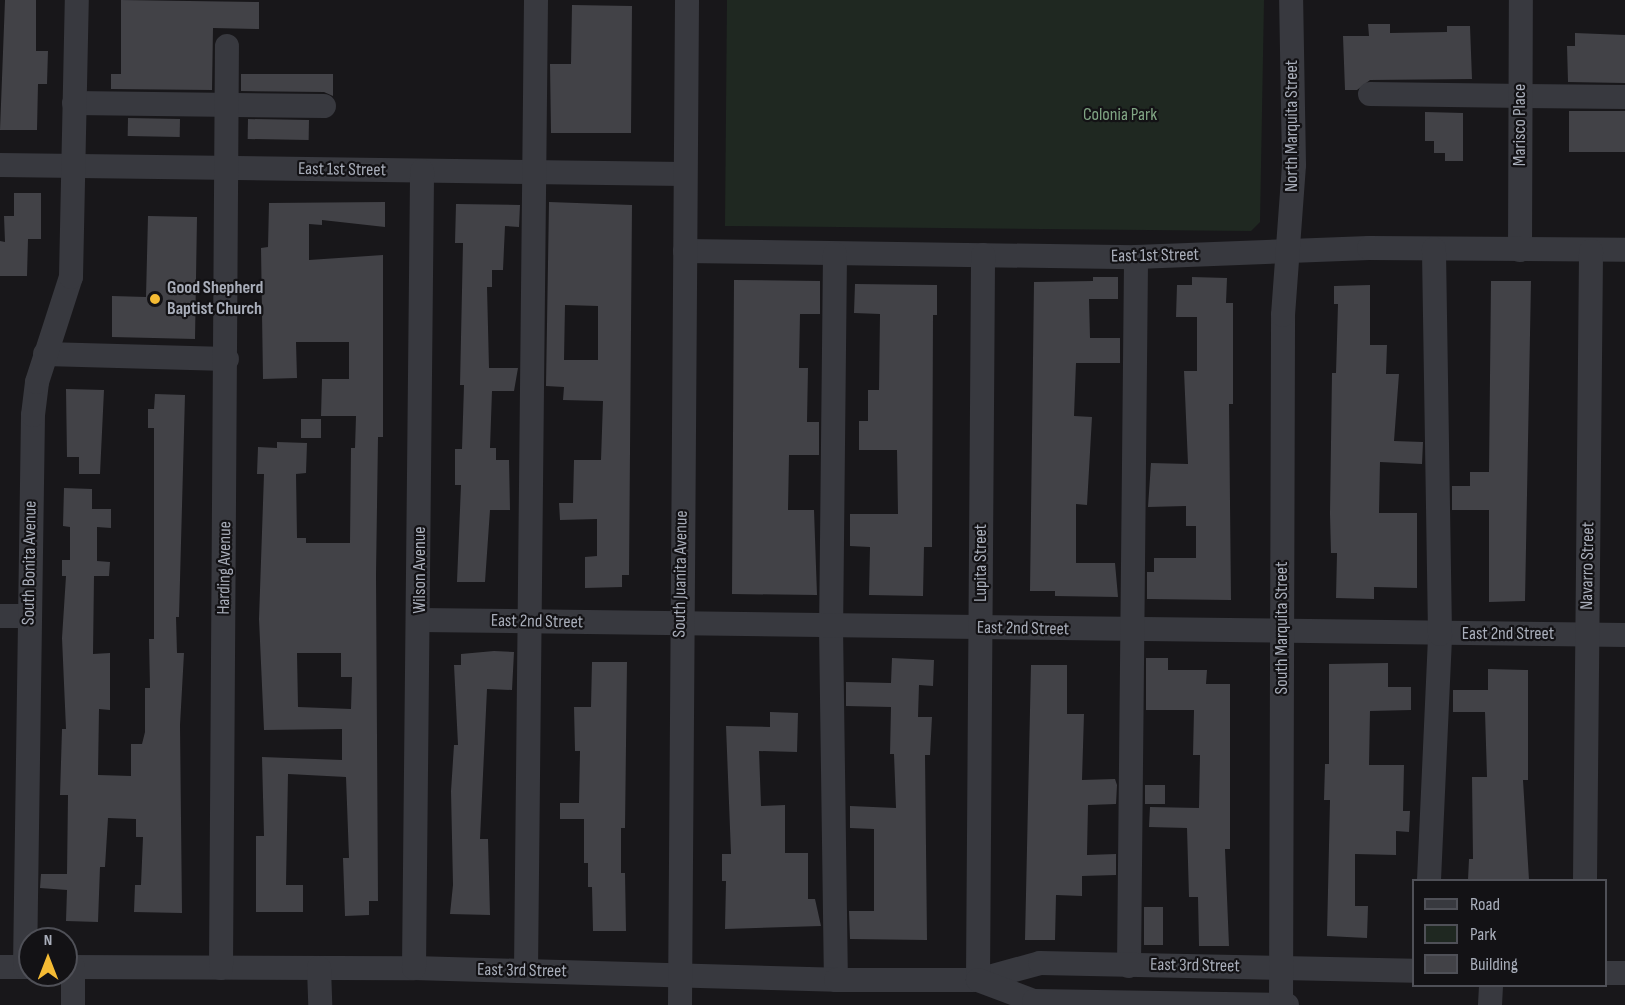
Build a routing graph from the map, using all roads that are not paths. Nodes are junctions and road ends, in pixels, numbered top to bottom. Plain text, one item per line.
1 (77, 0) edge
2 (536, 0) edge
3 (687, 0) edge
4 (1291, 0) edge
5 (1521, 0) edge
6 (227, 46) dead end
7 (1370, 94) dead end
8 (1520, 96) junction
9 (1625, 97) edge
10 (74, 104) junction
11 (228, 105) junction
12 (324, 105) dead end
13 (0, 165) edge
14 (72, 166) junction
15 (229, 169) junction
16 (422, 171) junction
17 (534, 171) junction
18 (684, 174) junction
19 (1434, 249) junction
20 (1520, 250) junction
21 (1625, 250) edge
22 (685, 251) junction
23 (1591, 251) junction
24 (1289, 252) junction
25 (835, 254) junction
26 (983, 255) junction
27 (1136, 257) junction
28 (45, 354) junction
29 (227, 359) junction
30 (0, 616) edge
31 (28, 616) junction
32 (420, 620) junction
33 (529, 622) junction
34 (680, 624) junction
35 (831, 627) junction
36 (981, 628) junction
37 (1131, 630) junction
38 (1282, 631) junction
39 (1440, 634) junction
40 (1587, 635) junction
41 (1625, 635) edge
42 (1429, 879) edge
43 (1586, 879) edge
44 (28, 927) edge
45 (1129, 966) junction
46 (0, 967) edge
47 (18, 967) edge
48 (78, 967) edge
49 (1280, 967) junction
50 (221, 968) junction
51 (319, 968) junction
52 (414, 968) junction
53 (526, 971) junction
54 (1412, 971) edge
55 (1607, 973) edge
56 (1625, 973) edge
57 (678, 974) junction
58 (836, 980) junction
59 (978, 980) junction
60 (72, 987) edge
61 (1491, 987) edge
62 (1087, 1004) edge
63 (73, 1005) edge
64 (320, 1005) edge
65 (680, 1005) edge
66 (1281, 1005) edge
67 (1287, 1005) edge
68 (1490, 1005) edge

1 - 10 street, South Bonita Avenue
2 - 17 street
3 - 18 street, South Juanita Avenue
4 - 24 street, North Marquita Street
5 - 8 street, Marisco Place
6 - 11 street, Harding Avenue
7 - 8 street
8 - 9 street
8 - 20 street, Marisco Place
10 - 11 street
10 - 14 street, South Bonita Avenue
11 - 12 street
11 - 15 street, Harding Avenue
13 - 14 street, East 1st Street
14 - 15 street, East 1st Street
14 - 28 street, South Bonita Avenue
15 - 16 street, East 1st Street
15 - 29 street, Harding Avenue
16 - 17 street, East 1st Street
16 - 32 street, Wilson Avenue
17 - 18 street, East 1st Street
17 - 33 street
18 - 22 street, South Juanita Avenue
19 - 20 street, East 1st Street
19 - 24 street, East 1st Street
19 - 39 street
20 - 23 street, East 1st Street
21 - 23 street, East 1st Street
22 - 25 street, East 1st Street
22 - 34 street, South Juanita Avenue
23 - 40 street, Navarro Street
24 - 27 street, East 1st Street
24 - 38 street, South Marquita Street
25 - 26 street, East 1st Street
25 - 35 street
26 - 27 street, East 1st Street
26 - 36 street, Lupita Street
27 - 37 street
28 - 29 street
28 - 31 street, South Bonita Avenue
29 - 50 street, Harding Avenue
30 - 31 street
31 - 44 street, South Bonita Avenue
32 - 33 street, East 2nd Street
32 - 52 street, Wilson Avenue
33 - 34 street, East 2nd Street
33 - 53 street
34 - 35 street, East 2nd Street
34 - 57 street, South Juanita Avenue
35 - 36 street, East 2nd Street
35 - 58 street
36 - 37 street, East 2nd Street
36 - 59 street, Lupita Street
37 - 38 street, East 2nd Street
37 - 45 street
38 - 39 street, East 2nd Street
38 - 49 street, South Marquita Street
39 - 40 street, East 2nd Street
39 - 42 street
40 - 41 street, East 2nd Street
40 - 43 street, Navarro Street
45 - 49 street, East 3rd Street
45 - 59 street, East 3rd Street
46 - 47 street
48 - 50 street, East 3rd Street
49 - 54 street, East 3rd Street
49 - 66 street, South Marquita Street
50 - 51 street, East 3rd Street
51 - 52 street, East 3rd Street
51 - 64 street
52 - 53 street, East 3rd Street
53 - 57 street, East 3rd Street
55 - 56 street
57 - 58 street, East 3rd Street
57 - 65 street, South Juanita Avenue
58 - 59 street, East 3rd Street
59 - 62 street, East 3rd Street
60 - 63 street
61 - 68 street
62 - 66 street, East 3rd Street
66 - 67 street, East 3rd Street

